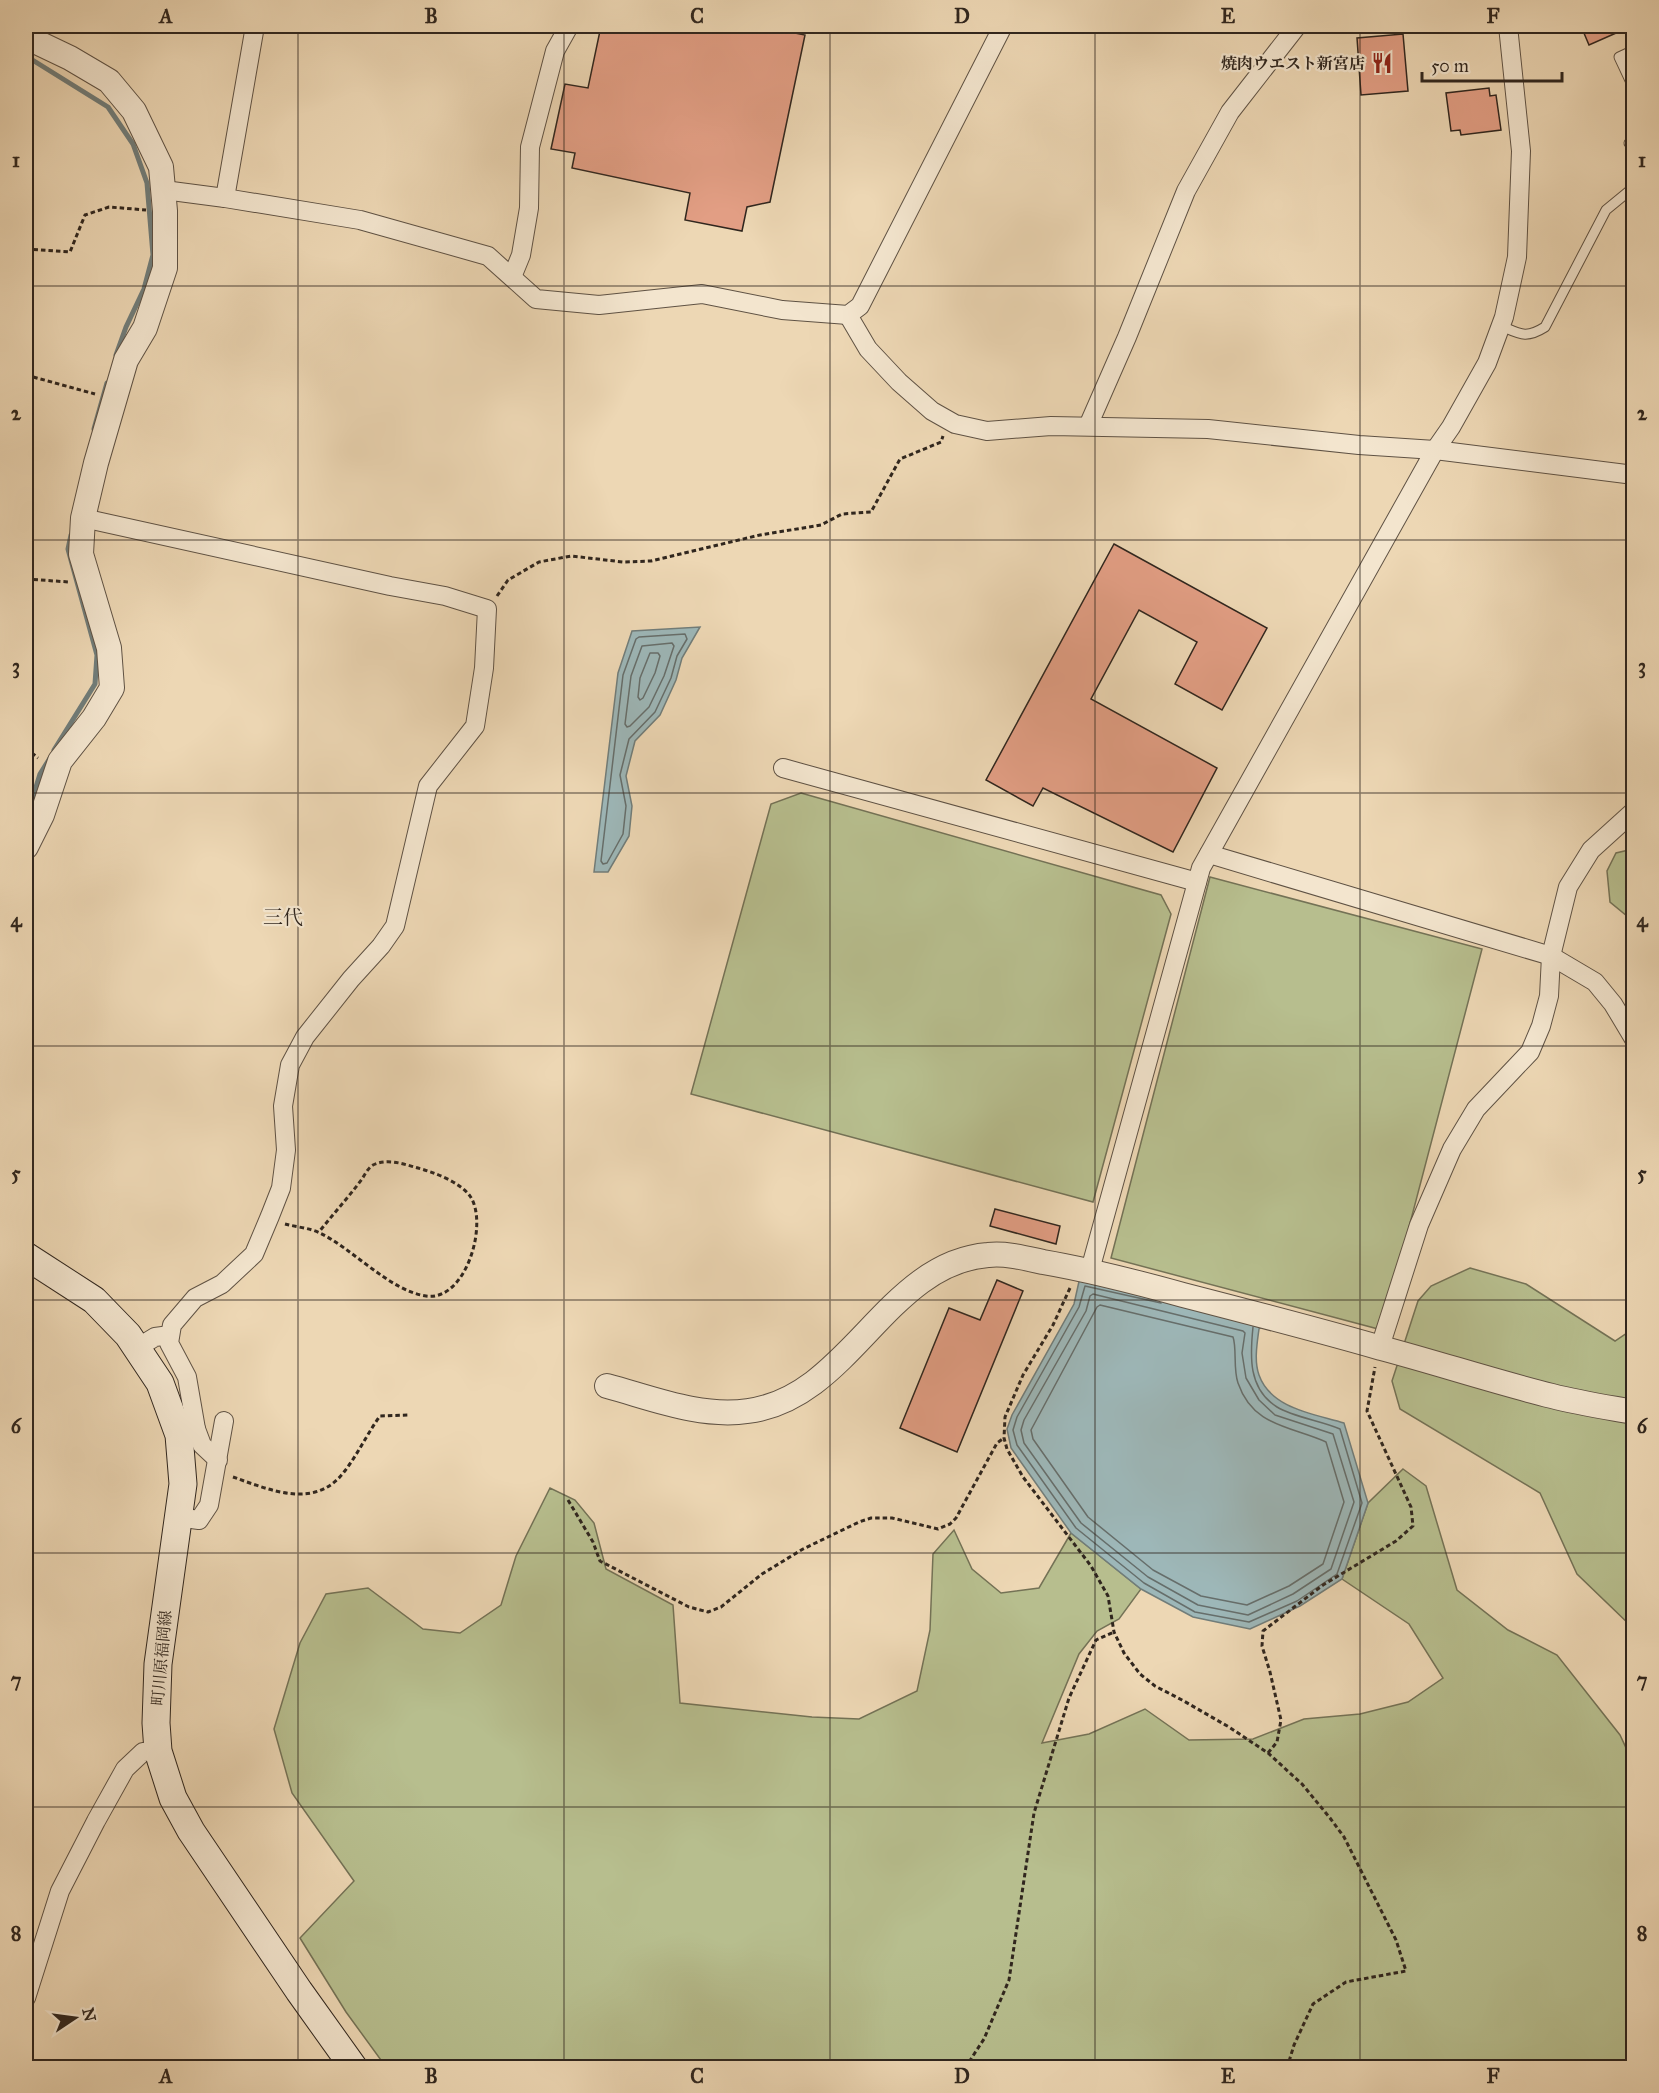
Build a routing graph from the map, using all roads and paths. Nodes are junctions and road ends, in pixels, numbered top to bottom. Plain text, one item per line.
1 (255, 26) edge
2 (569, 26) edge
3 (1003, 26) edge
4 (1297, 26) edge
5 (1508, 26) edge
6 (26, 37) edge
7 (1634, 50) edge
8 (1634, 89) edge
9 (1634, 187) edge
10 (225, 198) junction
11 (165, 201) junction
12 (26, 249) edge
13 (512, 276) junction
14 (848, 315) junction
15 (1501, 326) junction
16 (26, 375) edge
17 (114, 399) junction
18 (950, 421) junction
19 (1088, 426) junction
20 (1435, 450) junction
21 (1634, 475) edge
22 (83, 518) junction
23 (26, 579) edge
24 (89, 584) junction
25 (487, 609) junction
26 (783, 768) dead end
27 (1634, 811) edge
28 (26, 847) edge
29 (1209, 854) junction
30 (1197, 882) junction
31 (1551, 956) junction
32 (1634, 1039) edge
33 (268, 1221) junction
34 (319, 1232) junction
35 (26, 1256) edge
36 (1082, 1269) junction
37 (170, 1335) junction
38 (1380, 1347) junction
39 (137, 1348) junction
40 (607, 1386) dead end
41 (1634, 1412) edge
42 (408, 1415) dead end
43 (224, 1420) dead end
44 (188, 1432) junction
45 (1004, 1438) junction
46 (218, 1460) junction
47 (568, 1500) dead end
48 (177, 1517) junction
49 (1114, 1632) junction
50 (158, 1751) junction
51 (1268, 1753) junction
52 (26, 1998) edge
53 (354, 2067) edge
54 (964, 2067) edge
55 (1287, 2067) edge

1 - 10 street
2 - 13 street
3 - 14 street
4 - 19 street
5 - 15 street
6 - 11 street
7 - 8 lane
9 - 15 lane
10 - 11 street
10 - 13 street
11 - 12 path
11 - 17 street
13 - 14 street
14 - 18 street
15 - 20 street
16 - 17 path
17 - 22 street
18 - 19 street
18 - 25 path
19 - 20 street
20 - 21 street
20 - 29 street
22 - 24 street
22 - 25 street
23 - 24 path
24 - 28 street
25 - 33 street
26 - 30 street
27 - 31 street
29 - 30 street
29 - 31 street
30 - 36 street
31 - 32 street
31 - 38 street
33 - 34 path
33 - 37 street
34 - 34 path
35 - 39 main road, 町川原福岡線
36 - 38 street
36 - 40 street
36 - 45 path
37 - 39 street
37 - 44 street
38 - 41 street
38 - 51 path
39 - 44 main road, 町川原福岡線
42 - 46 path
43 - 46 street
44 - 46 street
44 - 48 main road, 町川原福岡線
45 - 47 path
45 - 49 path
46 - 48 street
48 - 50 main road, 町川原福岡線
49 - 51 path
49 - 54 path
50 - 52 street
50 - 53 main road, 町川原福岡線
51 - 55 path

